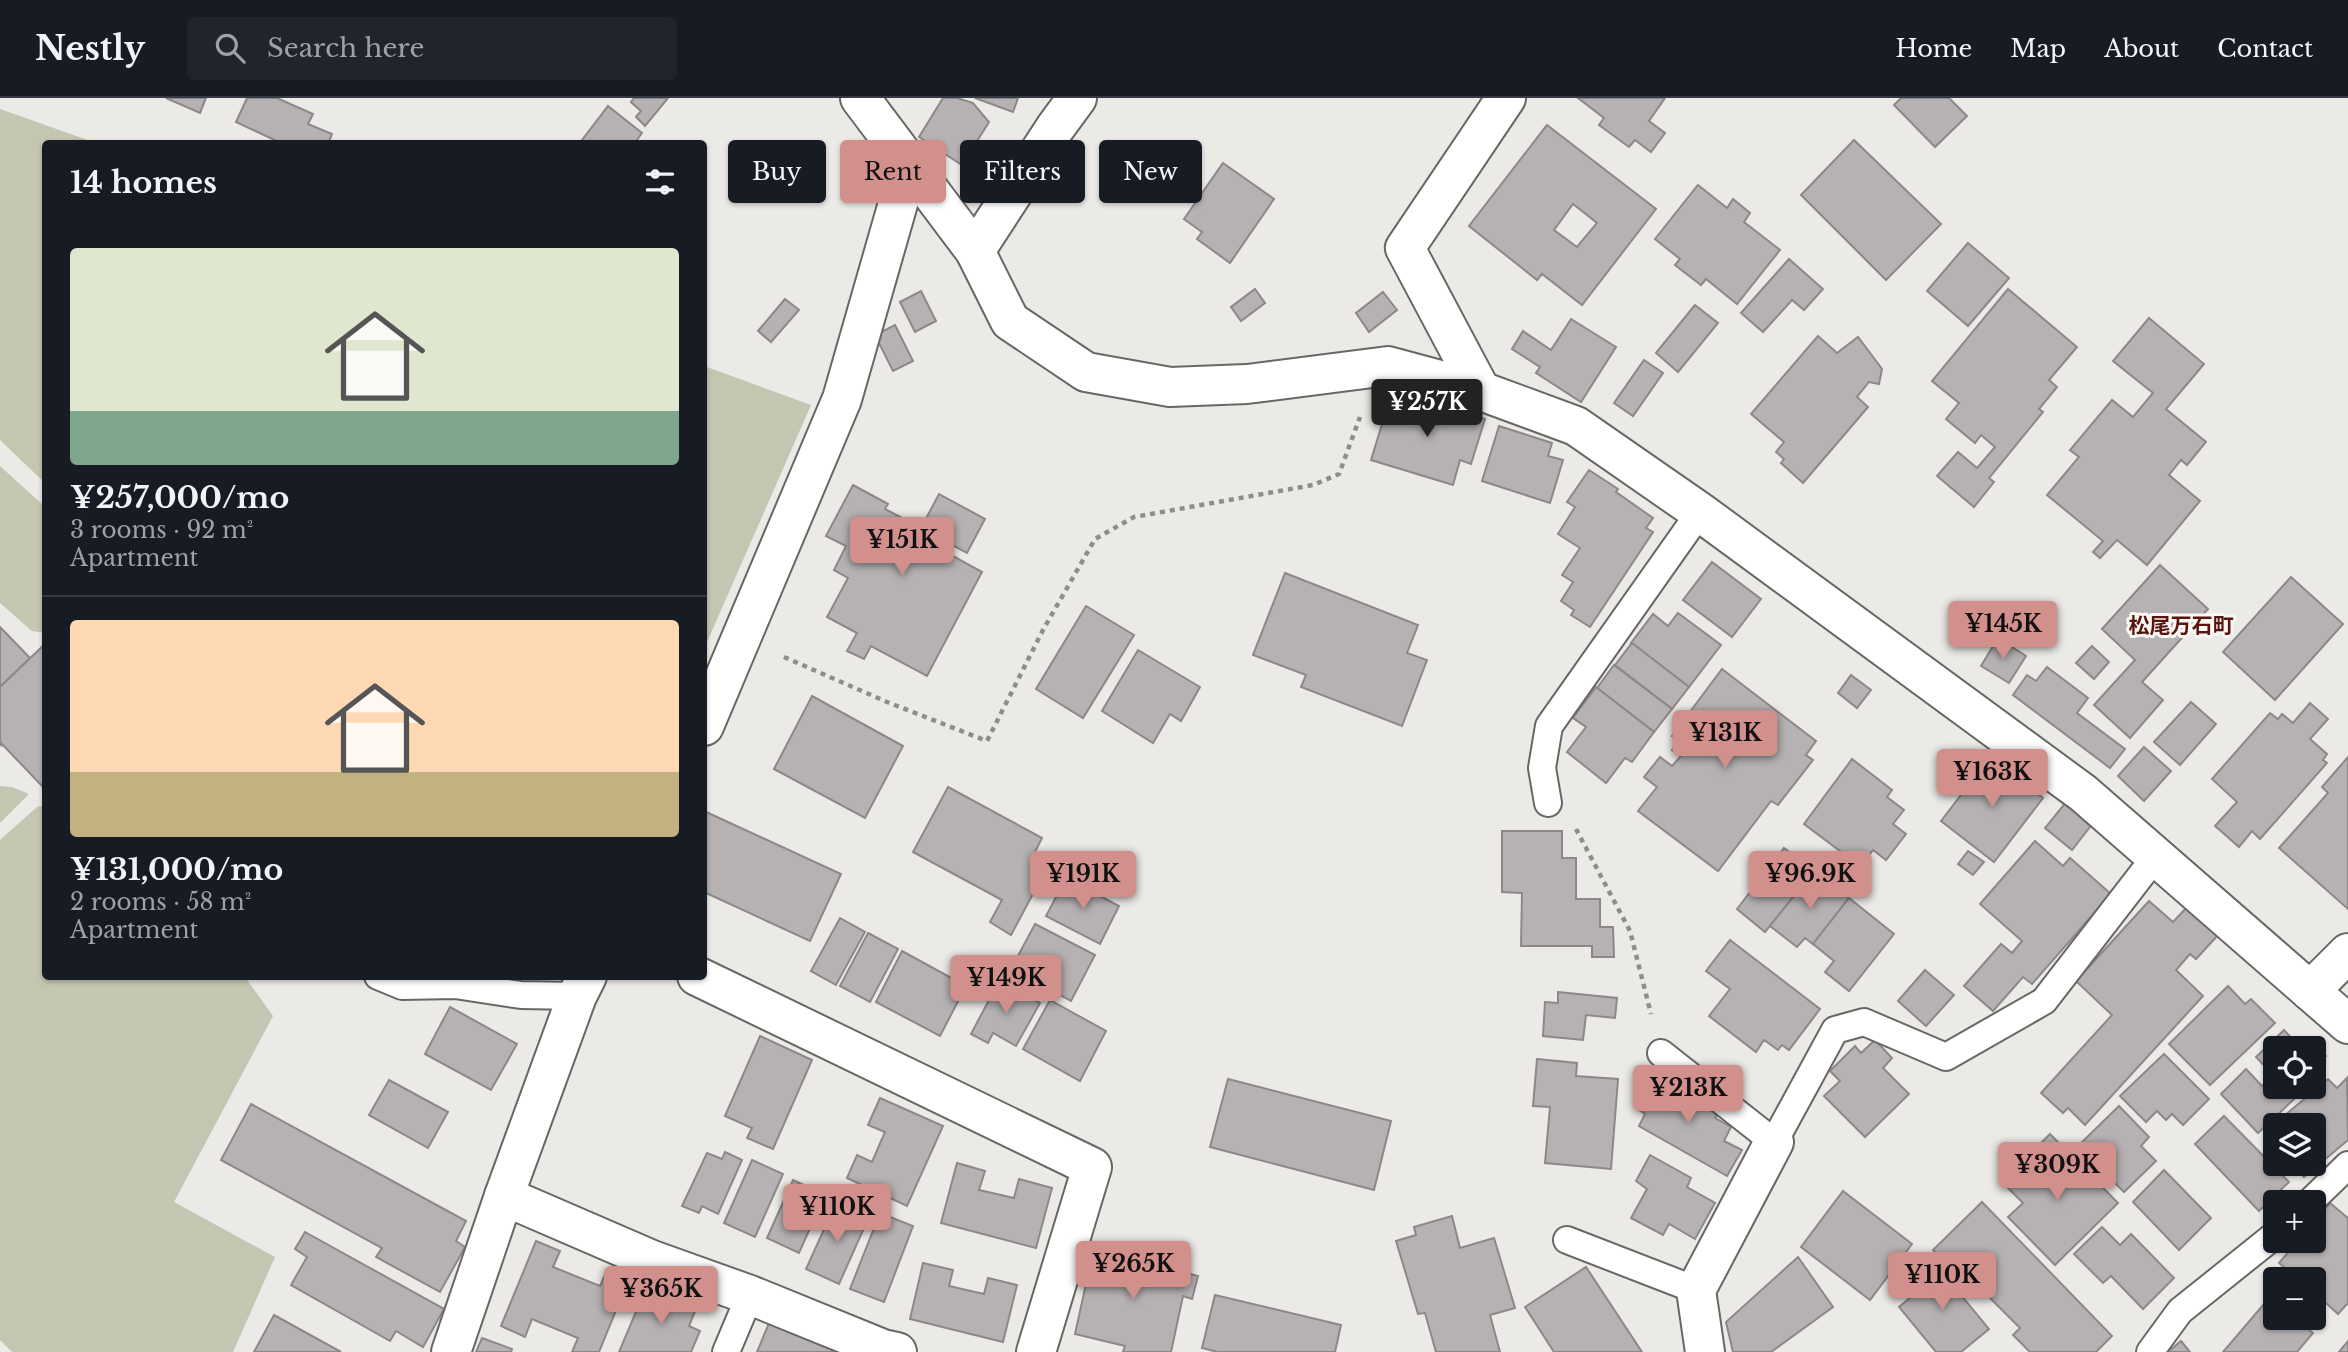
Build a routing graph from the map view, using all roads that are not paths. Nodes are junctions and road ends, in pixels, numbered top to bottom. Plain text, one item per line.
1 (860, 98) edge
2 (1077, 98) edge
3 (1506, 98) edge
4 (891, 140) edge
5 (898, 203) edge
6 (938, 203) edge
7 (975, 251) junction
8 (1481, 391) junction
9 (1700, 512) junction
10 (707, 719) edge
11 (1548, 803) road end
12 (2157, 856) junction
13 (2348, 953) edge
14 (388, 980) edge
15 (704, 980) edge
16 (582, 986) edge
17 (2310, 991) junction
18 (2348, 1024) edge
19 (1661, 1053) road end
20 (1774, 1142) junction
21 (2348, 1165) edge
22 (2322, 1190) edge
23 (504, 1196) junction
24 (1567, 1240) dead end
25 (2263, 1245) edge
26 (1696, 1290) junction
27 (750, 1295) junction
28 (451, 1352) edge
29 (726, 1352) edge
30 (897, 1352) edge
31 (1036, 1352) edge
32 (1705, 1352) edge
33 (2150, 1352) edge

1 - 4 street
2 - 7 street
3 - 8 street
5 - 10 street
6 - 7 street
7 - 8 street
8 - 9 street
9 - 11 lane
9 - 12 street
12 - 17 street
12 - 20 lane
13 - 17 street
14 - 16 lane
15 - 31 street
16 - 23 street
17 - 18 street
19 - 20 lane
20 - 26 street
21 - 22 lane
23 - 27 street
23 - 28 street
24 - 26 lane
25 - 33 lane
26 - 32 street
27 - 29 lane
27 - 30 street

